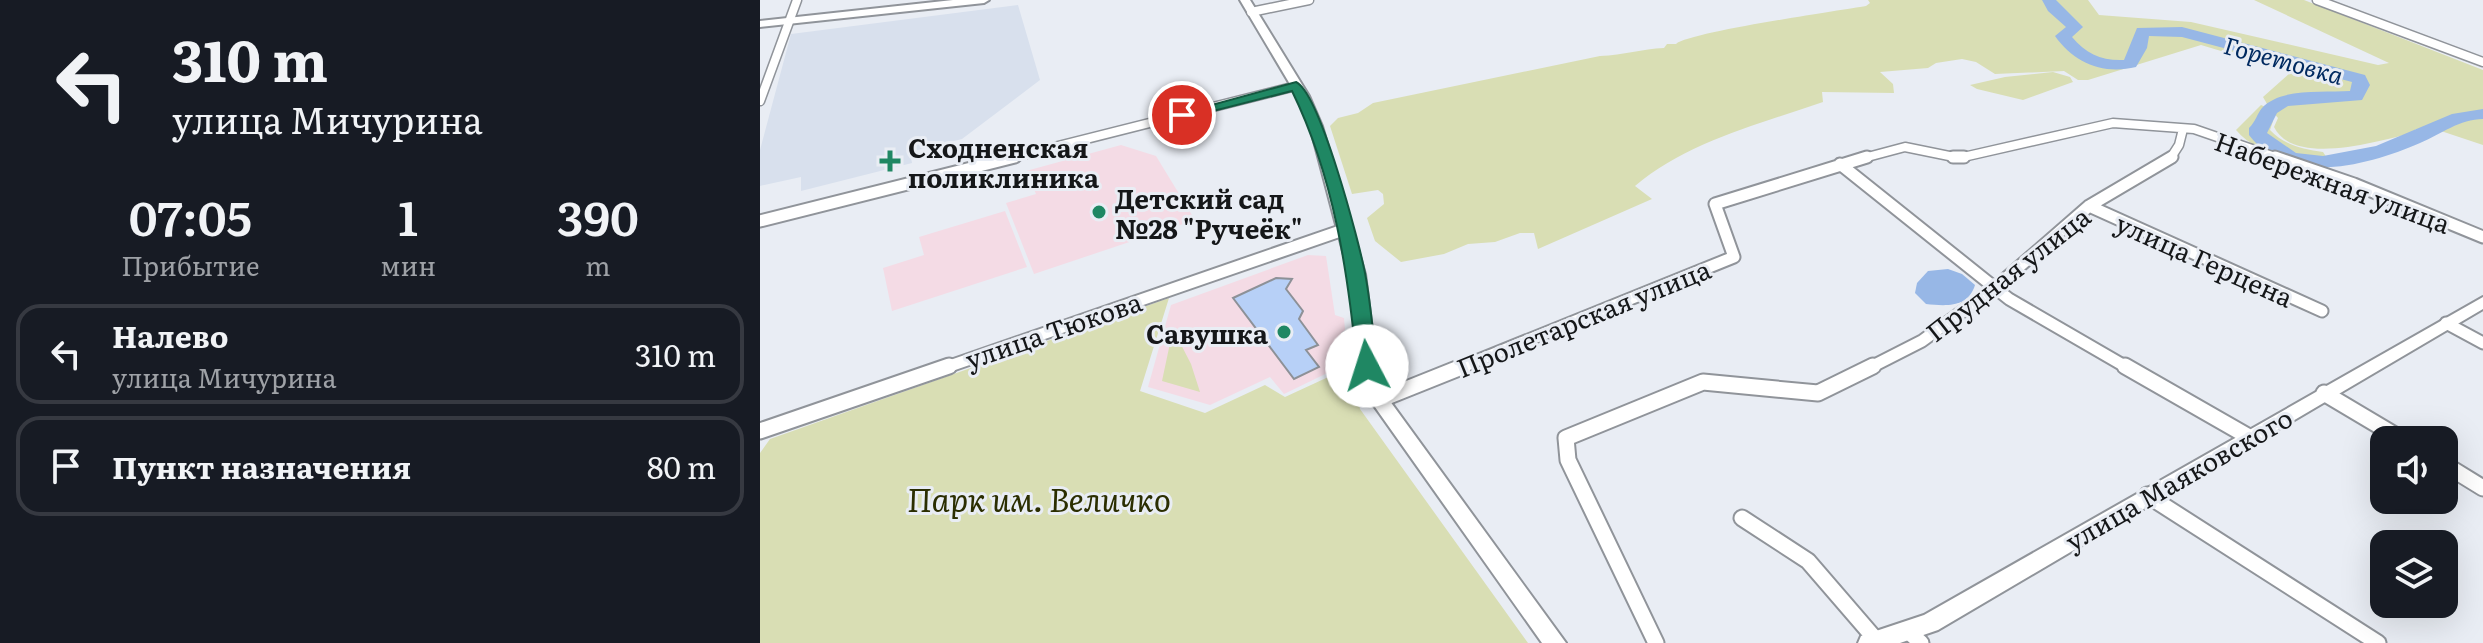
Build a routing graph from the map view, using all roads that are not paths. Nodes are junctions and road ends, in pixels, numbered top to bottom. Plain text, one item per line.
1 (797, 0) edge
2 (984, 0) edge
3 (1245, 0) edge
4 (1309, 0) edge
5 (2317, 0) edge
6 (1251, 12) junction
7 (791, 21) junction
8 (760, 24) edge
9 (2483, 62) edge
10 (1296, 86) junction
11 (760, 101) edge
12 (2183, 129) junction
13 (1840, 164) junction
14 (2089, 206) junction
15 (760, 221) edge
16 (1346, 229) junction
17 (2483, 237) edge
18 (1997, 286) junction
19 (2483, 302) edge
20 (2322, 311) dead end
21 (2446, 323) junction
22 (2483, 343) edge
23 (2324, 393) junction
24 (1379, 400) junction
25 (2379, 426) edge
26 (760, 431) edge
27 (2249, 437) junction
28 (2458, 473) edge
29 (2483, 488) edge
30 (2147, 495) junction
31 (1742, 518) dead end
32 (1915, 637) edge
33 (1873, 642) edge
34 (1555, 643) edge
35 (1656, 643) edge
36 (2378, 643) edge

1 - 7 street
2 - 7 main road
3 - 6 street
4 - 6 street
5 - 9 street
6 - 10 street
7 - 8 main road
7 - 11 street
10 - 15 street
10 - 16 street
12 - 13 street, Пролетарская улица
12 - 14 street, Прудная улица
12 - 17 street, Набережная улица
13 - 18 street
13 - 24 street, Пролетарская улица
14 - 18 street, Прудная улица
14 - 20 street, улица Герцена
16 - 24 street
16 - 26 street, улица Тюкова
18 - 27 street
18 - 35 street, Прудная улица
19 - 21 street, улица Маяковского
21 - 22 street
21 - 23 street, улица Маяковского
23 - 25 street
23 - 27 street, улица Маяковского
24 - 34 street
27 - 30 street, улица Маяковского
28 - 29 street
30 - 32 street, улица Маяковского
30 - 36 street
31 - 33 street
32 - 33 street, улица Маяковского

